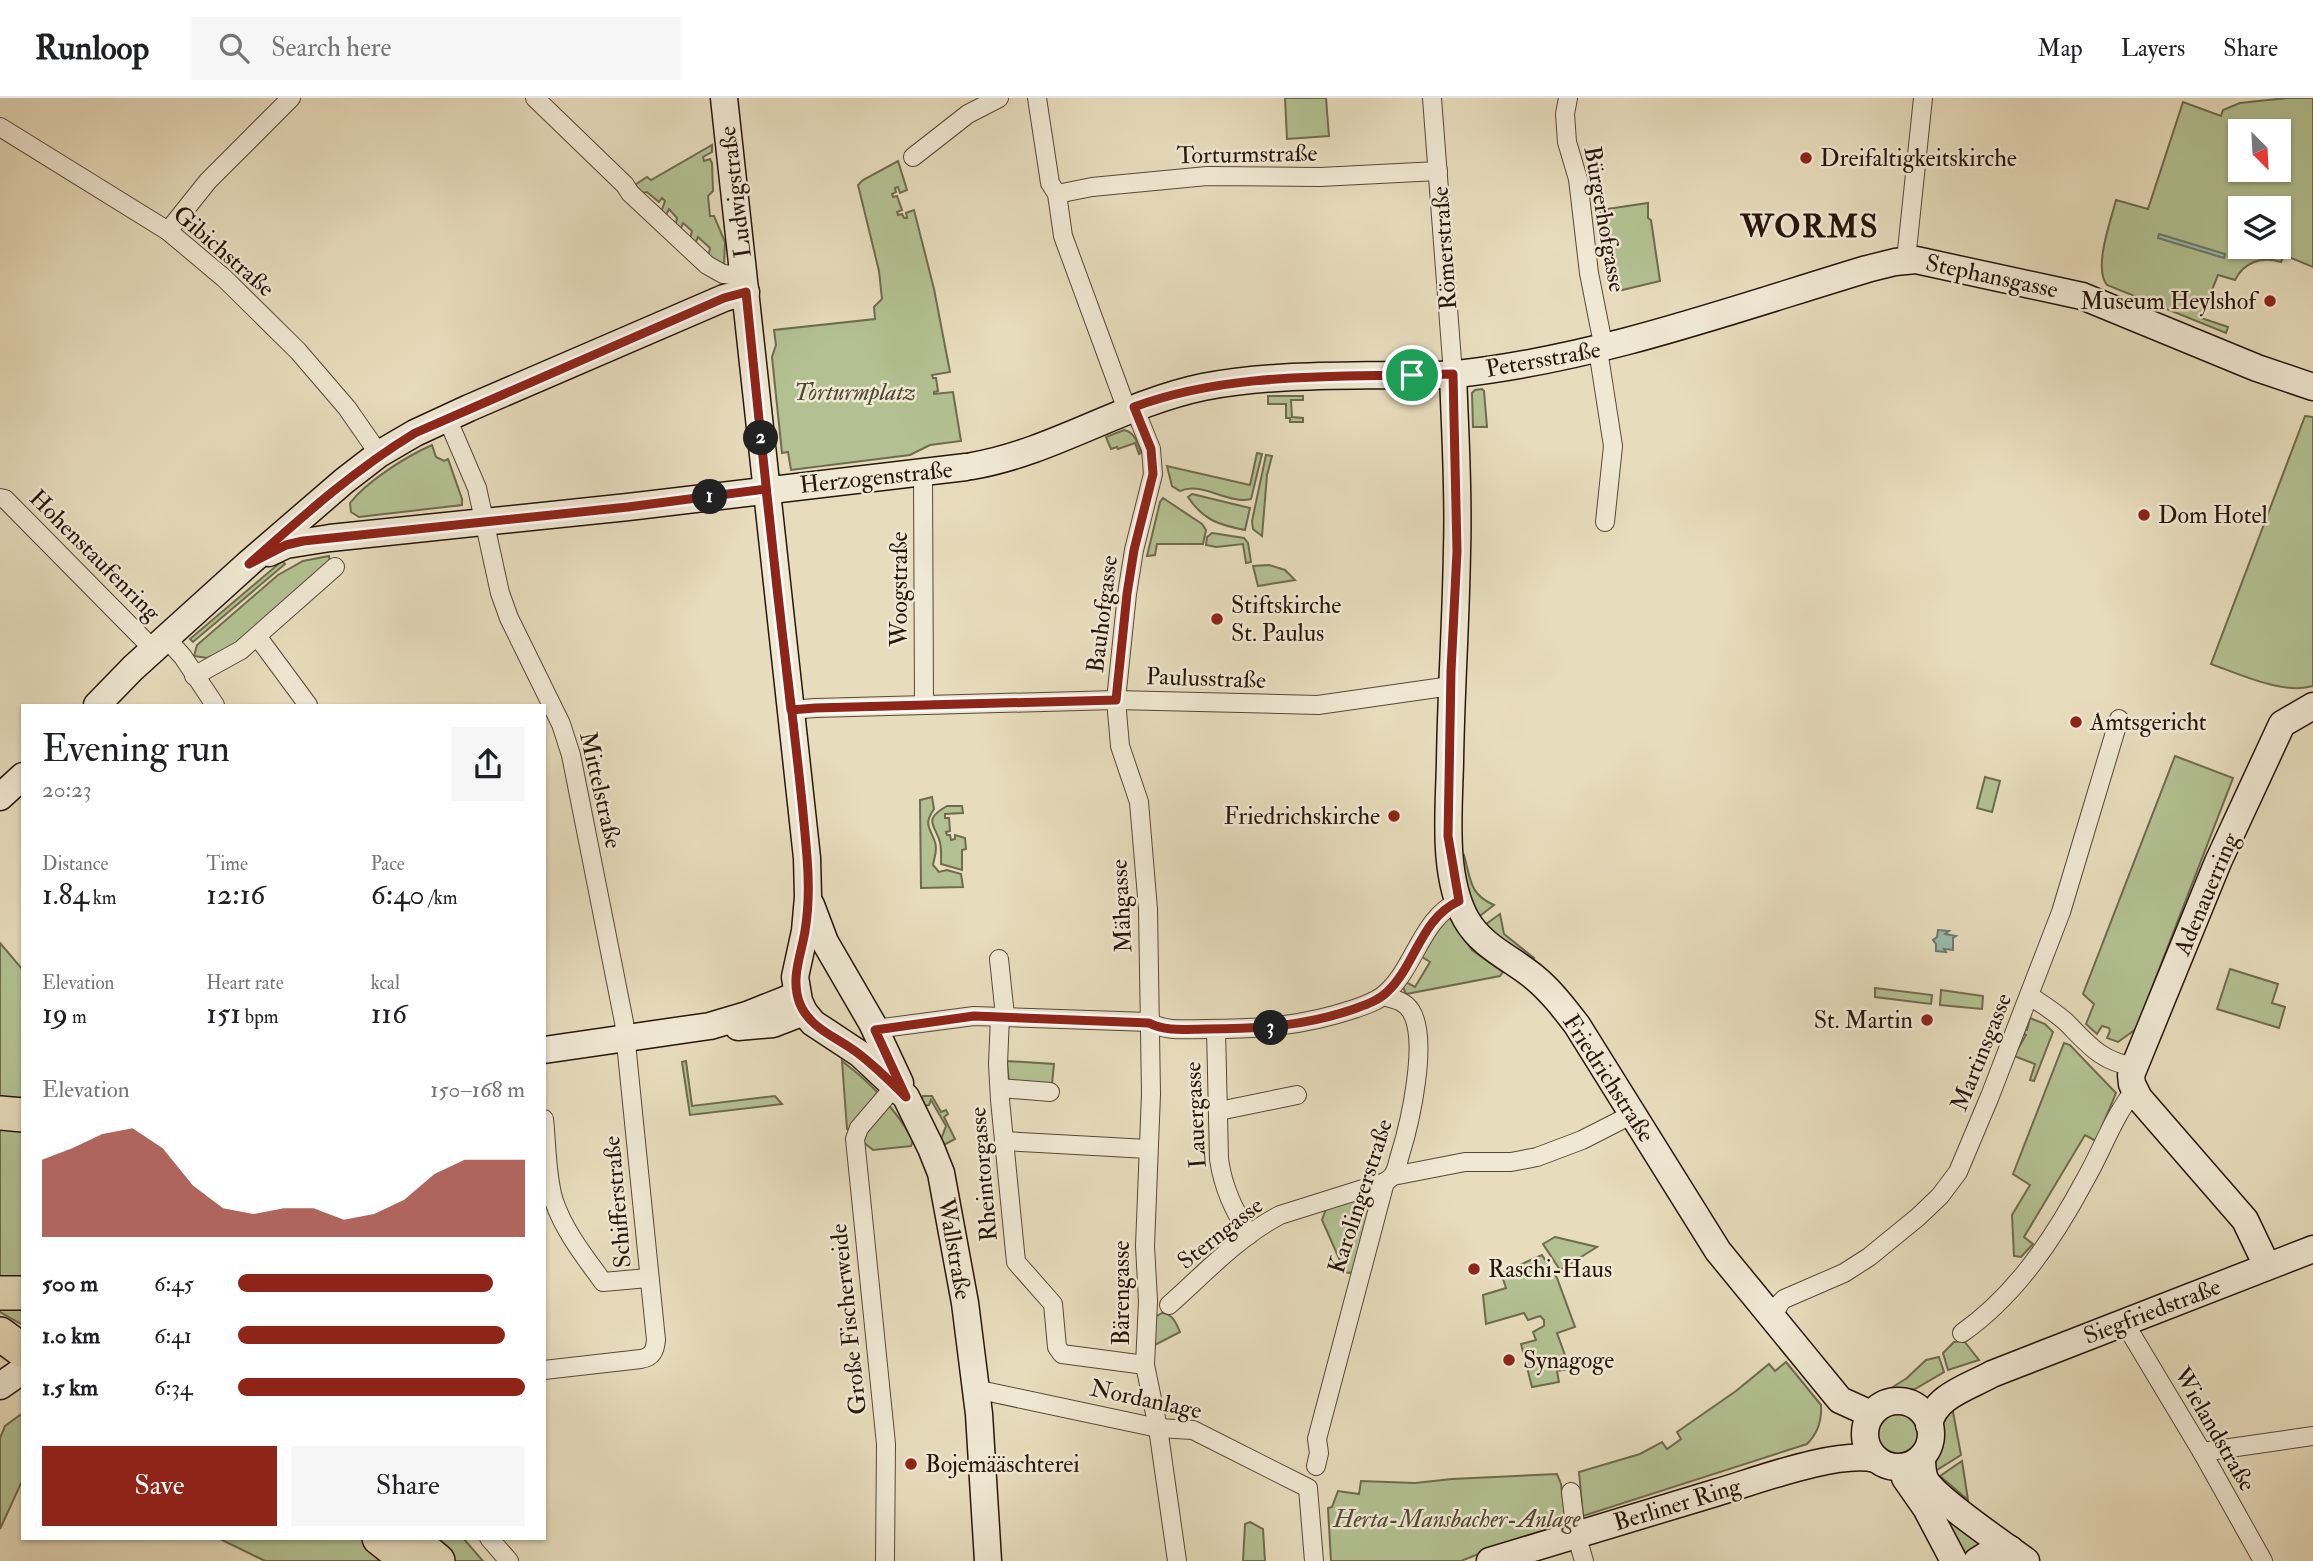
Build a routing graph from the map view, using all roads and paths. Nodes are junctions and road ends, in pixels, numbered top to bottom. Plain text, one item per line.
1 (535, 98) edge
2 (724, 98) edge
3 (999, 98) edge
4 (1037, 98) edge
5 (1433, 98) edge
6 (1568, 98) edge
7 (1923, 98) edge
8 (279, 102) edge
9 (0, 127) edge
10 (913, 157) dead end
11 (1438, 171) junction
12 (1058, 194) junction
13 (168, 231) junction
14 (1906, 260) junction
15 (745, 284) junction
16 (1601, 349) junction
17 (1453, 374) junction
18 (2313, 387) edge
19 (1130, 408) junction
20 (458, 413) junction
21 (379, 454) junction
22 (969, 466) joint
23 (923, 472) junction
24 (766, 489) junction
25 (0, 498) edge
26 (484, 522) junction
27 (1605, 522) dead end
28 (249, 564) junction
29 (335, 567) dead end
30 (257, 636) junction
31 (160, 644) junction
32 (194, 676) junction
33 (1451, 686) junction
34 (1116, 700) junction
35 (98, 704) edge
36 (214, 704) edge
37 (307, 704) edge
38 (924, 705) junction
39 (2313, 706) edge
40 (791, 710) junction
41 (2119, 719) dead end
42 (21, 778) edge
43 (1135, 788) joint
44 (0, 797) edge
45 (808, 898) junction
46 (1459, 901) junction
47 (999, 959) dead end
48 (1383, 996) junction
49 (2030, 996) junction
50 (800, 1003) junction
51 (1002, 1016) junction
52 (1149, 1023) junction
53 (1216, 1029) junction
54 (875, 1030) junction
55 (626, 1039) junction
56 (546, 1049) edge
57 (2134, 1078) junction
58 (1000, 1088) junction
59 (901, 1092) junction
60 (1050, 1092) dead end
61 (1297, 1095) dead end
62 (21, 1107) edge
63 (1219, 1111) junction
64 (0, 1112) edge
65 (1633, 1114) junction
66 (21, 1115) edge
67 (546, 1135) edge
68 (1004, 1140) junction
69 (1148, 1149) junction
70 (1389, 1179) junction
71 (1249, 1234) junction
72 (2313, 1248) edge
73 (2267, 1266) junction
74 (648, 1278) junction
75 (0, 1293) edge
76 (21, 1293) edge
77 (1169, 1305) dead end
78 (1772, 1318) junction
79 (0, 1319) edge
80 (2124, 1322) junction
81 (1962, 1333) dead end
82 (13, 1356) edge
83 (1146, 1365) junction
84 (546, 1370) edge
85 (1992, 1374) junction
86 (975, 1389) junction
87 (1906, 1402) junction
88 (1868, 1424) junction
89 (1930, 1425) junction
90 (1158, 1428) junction
91 (2313, 1436) edge
92 (2202, 1452) junction
93 (1922, 1457) junction
94 (1885, 1463) junction
95 (1784, 1471) junction
96 (1313, 1475) junction
97 (1571, 1492) dead end
98 (1576, 1534) junction
99 (382, 1540) edge
100 (413, 1540) edge
101 (491, 1540) edge
102 (2018, 1555) edge
103 (408, 1561) edge
104 (438, 1561) edge
105 (509, 1561) edge
106 (886, 1561) edge
107 (988, 1561) edge
108 (1177, 1561) edge
109 (1314, 1561) edge
110 (1490, 1561) edge
111 (1584, 1561) edge
112 (1954, 1561) edge
113 (1977, 1561) edge
114 (2263, 1561) edge

1 - 15 street
2 - 15 main road, Ludwigstraße
3 - 10 street
4 - 12 street, Bauhofgasse
5 - 11 street, Römerstraße
6 - 16 street, Bürgerhofgasse
7 - 14 street
8 - 13 street
9 - 13 street, Gibichstraße
11 - 12 street, Torturmstraße
11 - 17 street, Römerstraße
12 - 19 street, Bauhofgasse
13 - 21 street, Gibichstraße
14 - 16 main road, Petersstraße
14 - 18 main road, Stephansgasse
15 - 20 main road
15 - 24 main road, Ludwigstraße
16 - 17 main road, Petersstraße
16 - 27 street, Bürgerhofgasse
17 - 19 main road, Petersstraße
17 - 33 main road, Römerstraße
19 - 22 main road, Petersstraße
19 - 34 street, Bauhofgasse
20 - 21 main road
20 - 26 street, Mittelstraße
21 - 28 main road
22 - 23 main road, Herzogenstraße
23 - 24 main road, Herzogenstraße
23 - 38 street, Woogstraße
24 - 26 main road, Herzogenstraße
24 - 40 main road, Ludwigstraße
25 - 31 street, Hohenstaufenring
26 - 28 main road, Herzogenstraße
26 - 55 street, Mittelstraße
28 - 31 main road
29 - 30 street
30 - 32 street
30 - 37 street
31 - 32 street, Hohenstaufenring
31 - 35 main road
32 - 36 street, Hohenstaufenring
33 - 34 street, Paulusstraße
33 - 46 main road, Römerstraße
34 - 38 street, Paulusstraße
34 - 43 street, Bauhofgasse
38 - 40 street, Paulusstraße
39 - 57 main road, Adenauerring
40 - 45 main road, Ludwigstraße
41 - 49 street, Martinsgasse
42 - 44 main road
43 - 52 street, Mähgasse
45 - 50 main road, Ludwigstraße
45 - 54 main road
46 - 48 street
46 - 65 main road, Friedrichstraße
47 - 51 street, Rheintorgasse
48 - 53 street
48 - 70 street, Karolingerstraße
49 - 57 street
49 - 78 street, Martinsgasse
50 - 55 main road
50 - 59 main road, Wallstraße
51 - 52 street
51 - 54 street
51 - 58 street, Rheintorgasse
52 - 53 street
52 - 69 street, Bärengasse
53 - 63 street, Lauergasse
54 - 59 main road
55 - 56 main road
55 - 74 street, Schifferstraße
57 - 73 main road
57 - 81 street, Adenauerring
58 - 60 street
58 - 68 street, Rheintorgasse
59 - 86 main road, Wallstraße
59 - 106 street, Große Fischerweide
61 - 63 street
62 - 64 main road
63 - 71 street, Lauergasse
64 - 66 highway
65 - 70 street, Sterngasse
65 - 78 main road, Friedrichstraße
67 - 74 street
68 - 69 street
68 - 83 street, Rheintorgasse
69 - 83 street, Bärengasse
70 - 71 street, Sterngasse
70 - 96 street, Karolingerstraße
71 - 77 street, Sterngasse
72 - 73 main road, Siegfriedstraße
73 - 80 main road, Siegfriedstraße
74 - 84 street, Schifferstraße
75 - 76 highway
78 - 88 main road, Friedrichstraße
79 - 82 highway
80 - 85 main road, Siegfriedstraße
80 - 92 street, Wielandstraße
83 - 90 street, Bärengasse
85 - 87 main road, Siegfriedstraße
85 - 89 main road, Siegfriedstraße
86 - 90 street, Nordanlage
86 - 107 main road, Wallstraße
87 - 88 main road
87 - 89 main road
88 - 94 main road
88 - 95 main road, Berliner Ring
89 - 93 main road
90 - 96 street, Nordanlage
90 - 108 street, Bärengasse
91 - 92 street
92 - 114 street, Wielandstraße
93 - 94 main road
93 - 102 main road
94 - 95 main road, Berliner Ring
94 - 112 main road
95 - 98 main road, Berliner Ring
96 - 109 street
97 - 98 street
98 - 110 main road, Berliner Ring
98 - 111 street
99 - 103 highway
100 - 104 highway
101 - 105 street
102 - 113 main road

